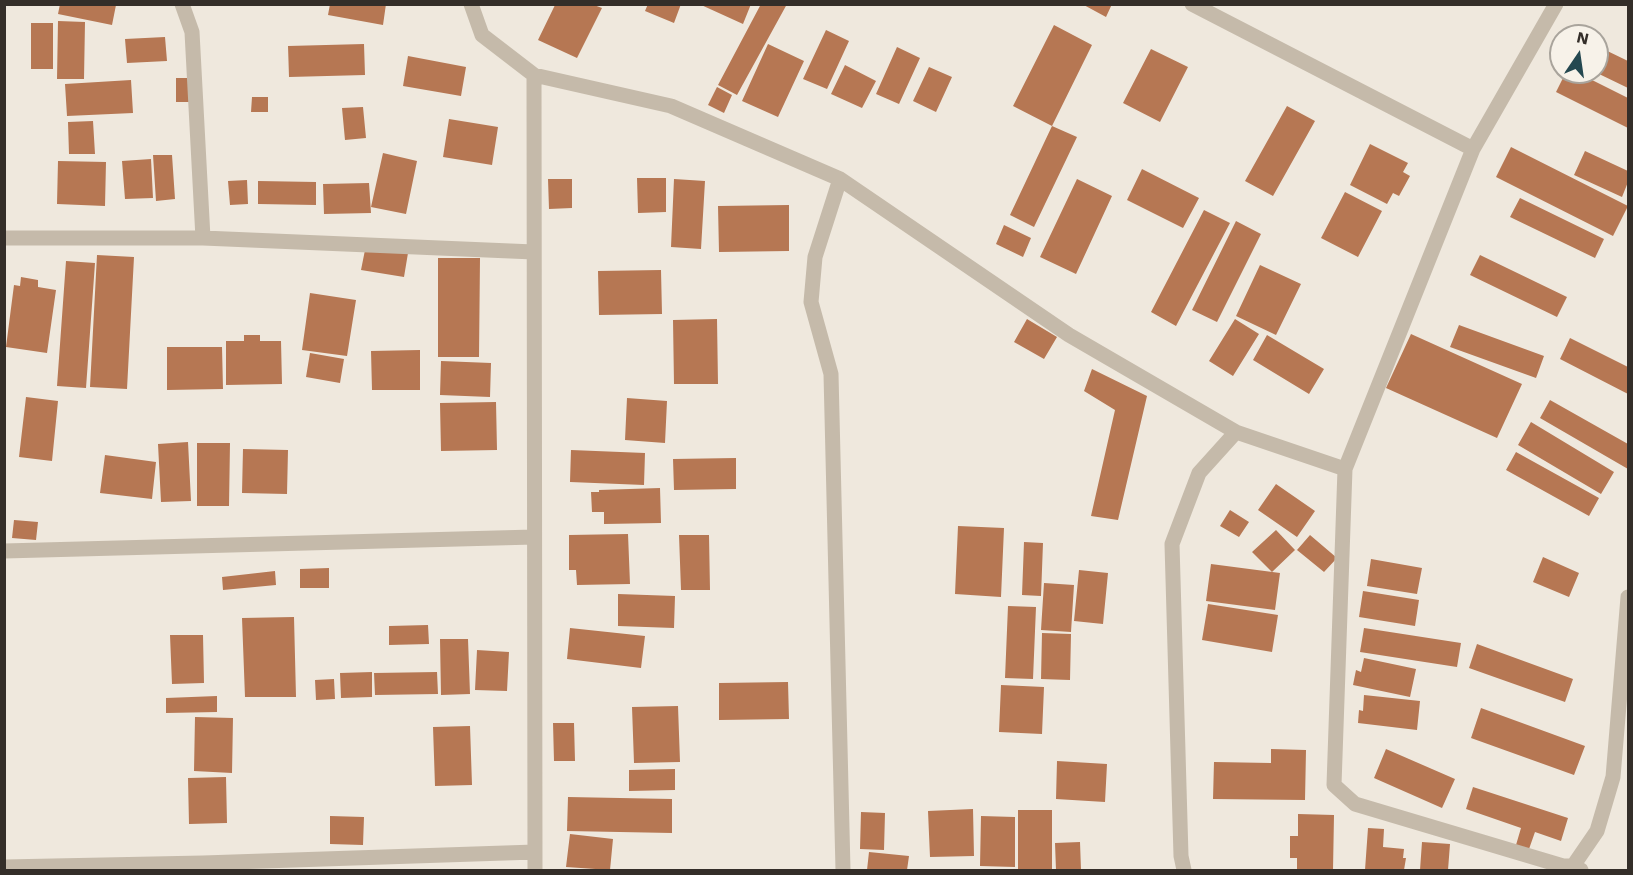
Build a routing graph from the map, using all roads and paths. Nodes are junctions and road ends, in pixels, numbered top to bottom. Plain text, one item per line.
1 (182, 4) edge
2 (471, 4) edge
3 (1192, 4) edge
4 (1556, 4) edge
5 (534, 75) junction
6 (1473, 149) junction
7 (840, 179) junction
8 (4, 238) edge
9 (203, 238) junction
10 (534, 252) junction
11 (1236, 432) junction
12 (1345, 469) junction
13 (534, 537) junction
14 (4, 551) edge
15 (1629, 597) edge
16 (535, 852) junction
17 (4, 867) edge
18 (204, 867) edge
19 (1569, 868) edge
20 (535, 870) edge
21 (843, 870) edge
22 (1184, 870) edge

1 - 9 street
2 - 5 street
3 - 6 street
4 - 6 street
5 - 7 street
5 - 10 street
6 - 12 street
7 - 11 street
7 - 21 street
8 - 9 street
9 - 10 street
10 - 13 street
11 - 12 street
11 - 22 street
12 - 19 street
13 - 14 street
13 - 16 street
15 - 19 street
16 - 18 street
16 - 20 street
17 - 18 street

